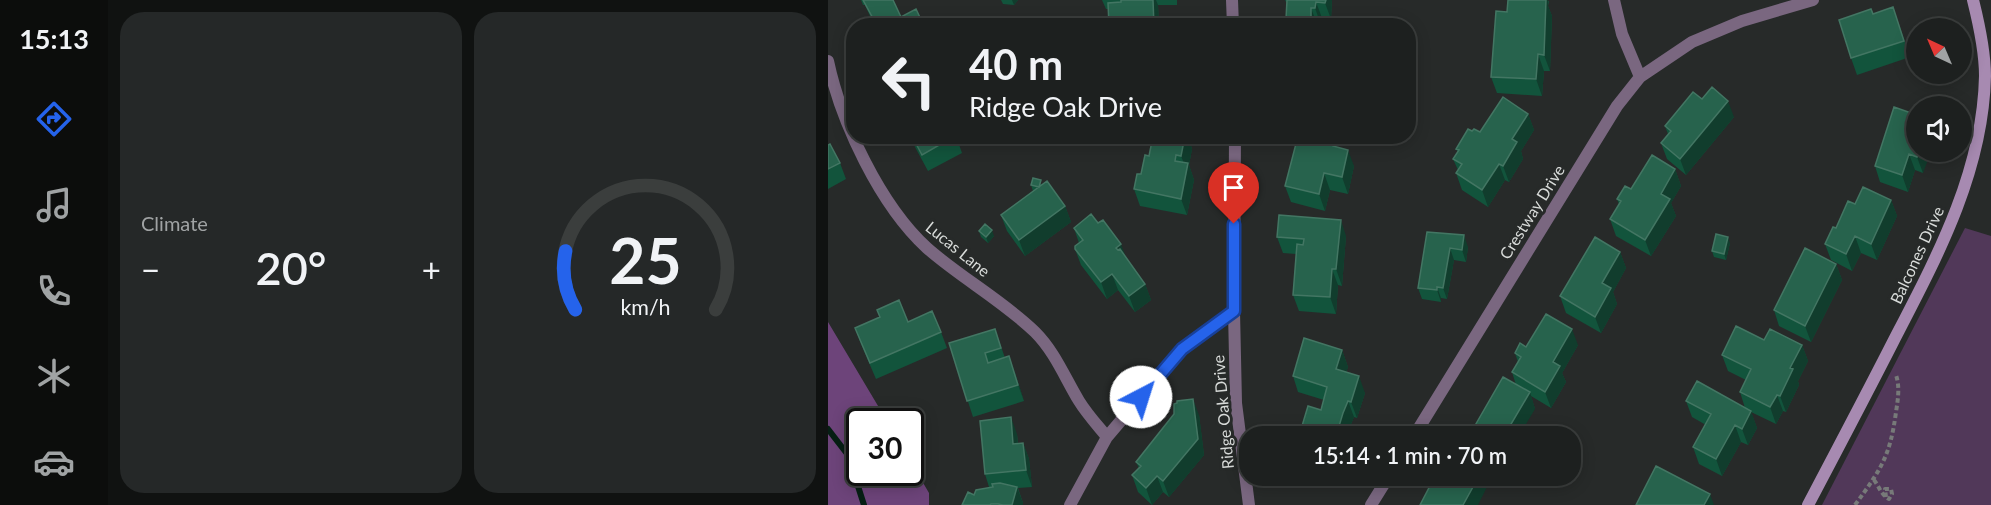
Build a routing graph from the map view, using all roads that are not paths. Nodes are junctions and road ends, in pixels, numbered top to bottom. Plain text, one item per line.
1 (1232, 0) edge
2 (1614, 0) edge
3 (1813, 0) edge
4 (1974, 0) edge
5 (1233, 18) edge
6 (828, 61) edge
7 (1640, 77) junction
8 (846, 121) edge
9 (857, 144) edge
10 (1235, 144) edge
11 (1234, 311) junction
12 (1419, 426) edge
13 (1107, 437) junction
14 (1383, 486) edge
15 (1070, 505) edge
16 (1249, 505) edge
17 (1371, 505) edge
18 (1808, 505) edge

1 - 5 street
2 - 7 street
3 - 7 street, Crestway Drive
4 - 18 street, Balcones Drive
6 - 8 street, Lucas Lane
7 - 12 street, Crestway Drive
9 - 13 street, Lucas Lane
10 - 11 street, Ridge Oak Drive
11 - 13 street
11 - 16 street, Ridge Oak Drive
13 - 15 street
14 - 17 street

